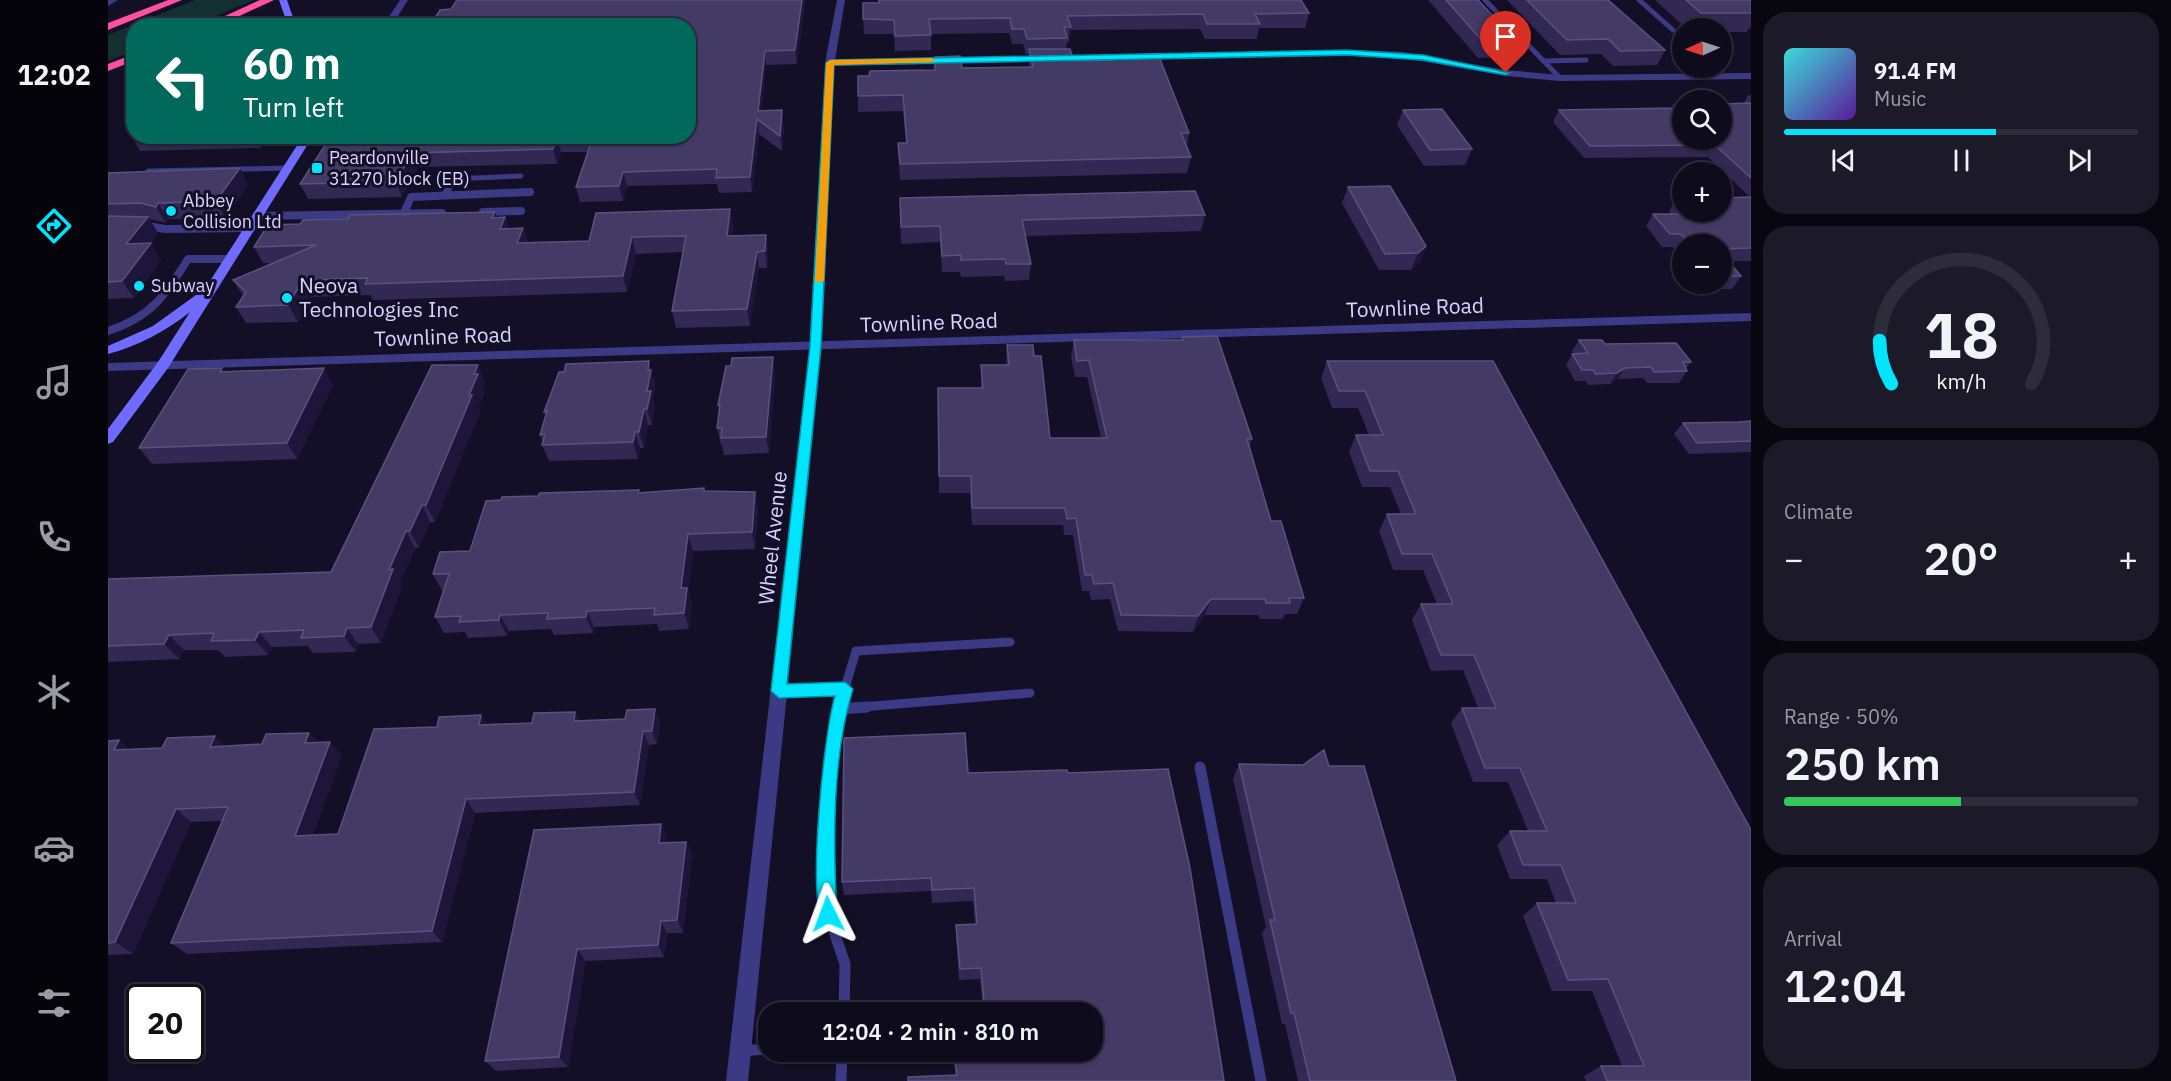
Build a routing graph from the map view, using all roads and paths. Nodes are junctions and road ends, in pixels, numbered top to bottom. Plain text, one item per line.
1 (114, 0) edge
2 (177, 0) edge
3 (269, 0) edge
4 (283, 0) edge
5 (404, 0) edge
6 (841, 0) edge
7 (1485, 0) edge
8 (1639, 0) edge
9 (108, 3) edge
10 (131, 18) edge
11 (227, 18) edge
12 (289, 18) edge
13 (392, 18) edge
14 (126, 20) edge
15 (108, 27) edge
16 (1672, 30) dead end
17 (126, 60) edge
18 (1586, 60) dead end
19 (1543, 61) junction
20 (830, 63) junction
21 (108, 68) edge
22 (1751, 76) edge
23 (1560, 78) junction
24 (304, 144) edge
25 (290, 168) junction
26 (148, 171) edge
27 (521, 176) dead end
28 (530, 192) dead end
29 (446, 194) junction
30 (521, 211) dead end
31 (404, 213) junction
32 (447, 213) edge
33 (479, 213) edge
34 (258, 216) junction
35 (139, 225) edge
36 (251, 228) junction
37 (231, 259) junction
38 (212, 288) junction
39 (1751, 317) edge
40 (108, 331) edge
41 (816, 346) junction
42 (108, 350) edge
43 (163, 365) junction
44 (108, 366) edge
45 (108, 439) edge
46 (1010, 642) dead end
47 (845, 689) junction
48 (779, 691) junction
49 (1030, 693) dead end
50 (839, 709) junction
51 (1200, 767) dead end
52 (844, 1002) edge
53 (758, 1050) edge
54 (741, 1051) junction
55 (842, 1062) edge
56 (737, 1081) edge
57 (841, 1081) edge
58 (1261, 1081) edge

1 - 9 street
2 - 10 highway
3 - 11 highway
4 - 12 main road
5 - 13 street
6 - 20 street, Wheel Avenue
7 - 19 lane
8 - 16 lane
14 - 15 highway
17 - 21 highway
18 - 19 lane
19 - 23 lane
20 - 23 street
20 - 41 street, Wheel Avenue
22 - 23 street
24 - 25 main road
25 - 26 lane
25 - 34 main road
27 - 29 lane
28 - 29 lane
29 - 31 lane
30 - 33 lane
31 - 32 lane
31 - 34 lane
34 - 36 main road
35 - 36 lane
36 - 37 main road
37 - 38 main road
37 - 40 lane
38 - 42 main road
38 - 43 main road
39 - 41 street, Townline Road
41 - 43 street, Townline Road
41 - 48 street, Wheel Avenue
43 - 44 street, Townline Road
43 - 45 main road
46 - 47 lane
47 - 48 lane
47 - 50 lane
48 - 54 street, Wheel Avenue
49 - 50 lane
50 - 52 lane
51 - 58 lane
53 - 54 lane
54 - 56 street, Wheel Avenue
55 - 57 lane

